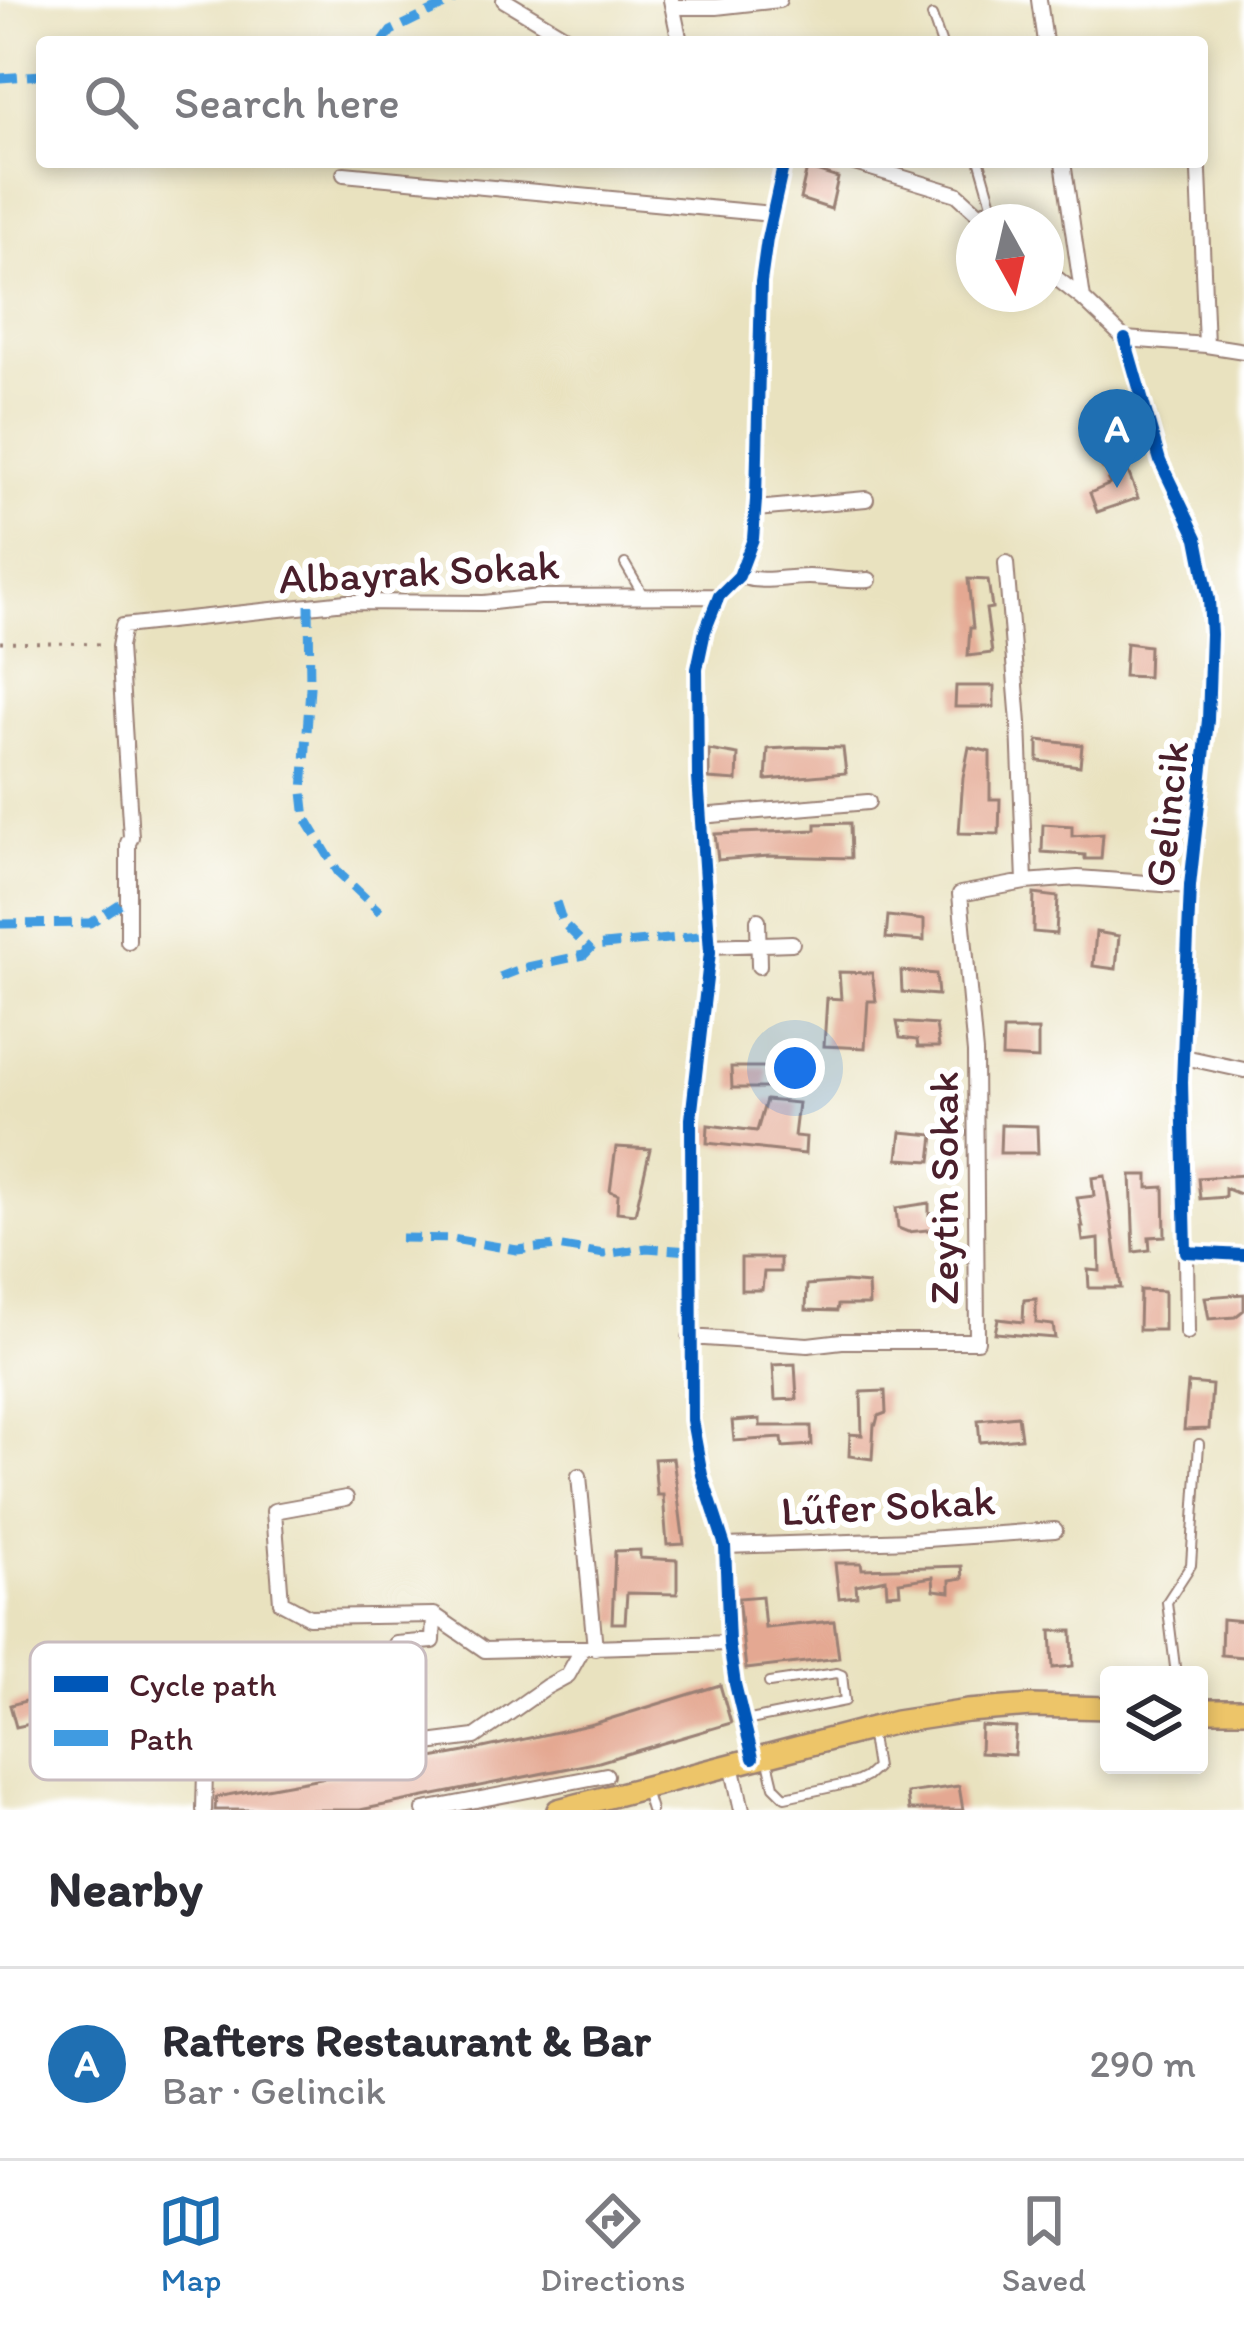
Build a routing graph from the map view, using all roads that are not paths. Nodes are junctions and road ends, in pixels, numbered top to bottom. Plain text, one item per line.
1 (504, 0) edge
2 (778, 0) edge
3 (1039, 0) edge
4 (672, 4) edge
5 (932, 16) dead end
6 (564, 36) edge
7 (679, 36) edge
8 (939, 36) edge
9 (1044, 36) edge
10 (783, 168) edge
11 (870, 168) edge
12 (982, 168) edge
13 (1064, 168) edge
14 (376, 170) edge
15 (1199, 172) dead end
16 (344, 174) dead end
17 (969, 204) edge
18 (992, 204) edge
19 (772, 214) junction
20 (1064, 284) edge
21 (1083, 299) junction
22 (1125, 339) junction
23 (1206, 345) junction
24 (1244, 351) edge
25 (1154, 440) junction
26 (1106, 465) dead end
27 (866, 499) dead end
28 (756, 509) junction
29 (1006, 563) dead end
30 (625, 564) dead end
31 (739, 576) junction
32 (868, 580) dead end
33 (644, 596) junction
34 (719, 596) junction
35 (868, 802) dead end
36 (700, 815) junction
37 (1025, 882) junction
38 (1190, 886) junction
39 (758, 920) dead end
40 (128, 941) dead end
41 (792, 943) dead end
42 (757, 944) junction
43 (710, 946) junction
44 (760, 966) dead end
45 (1184, 1057) junction
46 (1244, 1070) edge
47 (1186, 1252) junction
48 (1244, 1255) edge
49 (1187, 1332) dead end
50 (690, 1337) junction
51 (1199, 1444) dead end
52 (579, 1476) dead end
53 (346, 1498) dead end
54 (1055, 1530) dead end
55 (725, 1546) junction
56 (434, 1615) junction
57 (421, 1642) edge
58 (729, 1643) junction
59 (589, 1648) junction
60 (1175, 1666) edge
61 (769, 1683) dead end
62 (1100, 1708) edge
63 (1208, 1709) edge
64 (1244, 1710) edge
65 (746, 1721) junction
66 (870, 1729) junction
67 (426, 1744) edge
68 (750, 1759) junction
69 (606, 1775) dead end
70 (205, 1780) edge
71 (648, 1799) edge
72 (204, 1810) edge
73 (424, 1810) edge
74 (558, 1810) edge
75 (742, 1810) edge

1 - 6 street
2 - 4 street
3 - 9 street
4 - 7 street
5 - 8 lane
10 - 19 street
11 - 17 street
12 - 18 lane
13 - 21 street
14 - 16 street
14 - 19 street
15 - 23 street
19 - 28 street
20 - 21 street
21 - 22 street
22 - 23 street
22 - 25 street, Gelincik
23 - 24 street
25 - 26 lane
25 - 38 street, Gelincik
27 - 28 street
28 - 31 street
29 - 37 street
30 - 33 lane
31 - 32 street
31 - 34 street
33 - 34 street, Albayrak Sokak
33 - 40 street, Albayrak Sokak
34 - 36 street
35 - 36 street
36 - 43 street
37 - 38 street
37 - 50 street, Zeytin Sokak
38 - 45 street, Gelincik
39 - 42 street
41 - 42 street
42 - 43 street
42 - 44 street
43 - 50 street
45 - 46 street
45 - 47 street, Gelincik
47 - 48 street
47 - 49 street, Gelincik
50 - 55 street
51 - 60 lane
52 - 59 street
53 - 56 street
54 - 55 street, Lűfer Sokak
55 - 58 street
56 - 57 street
56 - 59 street
58 - 59 street
58 - 65 street
59 - 67 street
61 - 65 lane
62 - 66 main road
63 - 64 main road
65 - 68 street
66 - 68 main road
66 - 68 lane
68 - 71 main road
68 - 75 street
69 - 73 street
70 - 72 street
71 - 74 main road

